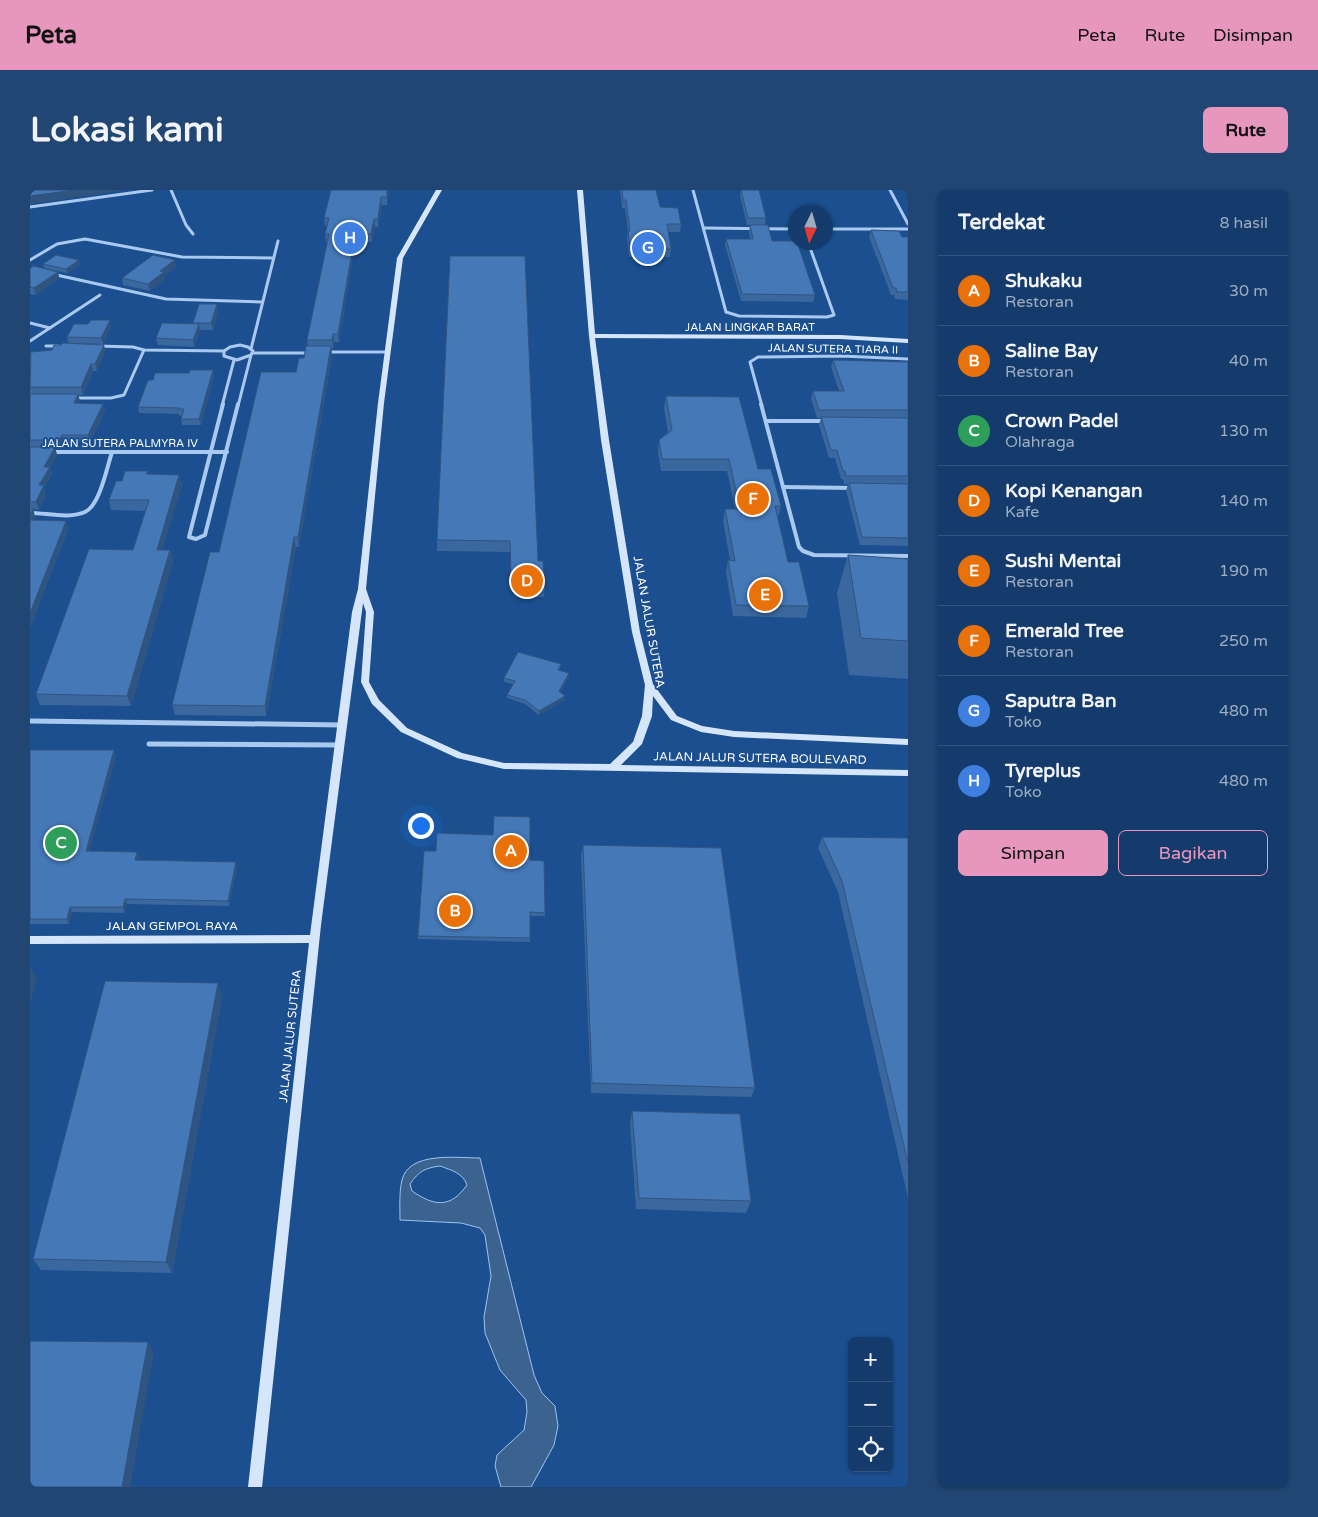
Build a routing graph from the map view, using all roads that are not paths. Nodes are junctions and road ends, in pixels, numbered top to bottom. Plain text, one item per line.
1 (152, 190) edge
2 (171, 190) edge
3 (439, 190) edge
4 (580, 190) edge
5 (693, 190) edge
6 (890, 190) edge
7 (30, 207) edge
8 (908, 224) edge
9 (704, 228) junction
10 (788, 229) edge
11 (833, 229) edge
12 (908, 229) edge
13 (193, 234) dead end
14 (278, 241) dead end
15 (811, 250) edge
16 (273, 258) junction
17 (30, 260) edge
18 (48, 272) edge
19 (100, 295) dead end
20 (262, 302) junction
21 (30, 323) edge
22 (50, 328) junction
23 (592, 336) junction
24 (908, 340) edge
25 (30, 341) edge
26 (46, 346) dead end
27 (65, 346) edge
28 (94, 346) edge
29 (251, 348) junction
30 (144, 350) junction
31 (224, 351) junction
32 (316, 352) edge
33 (325, 352) edge
34 (388, 352) junction
35 (252, 354) junction
36 (908, 359) edge
37 (234, 360) junction
38 (66, 398) edge
39 (766, 421) junction
40 (832, 421) edge
41 (48, 452) edge
42 (112, 452) junction
43 (227, 452) junction
44 (210, 453) junction
45 (784, 487) junction
46 (860, 488) edge
47 (30, 513) edge
48 (908, 556) edge
49 (362, 589) junction
50 (649, 685) junction
51 (30, 721) edge
52 (342, 725) junction
53 (908, 742) edge
54 (150, 744) dead end
55 (339, 745) junction
56 (612, 768) junction
57 (908, 773) edge
58 (314, 939) junction
59 (30, 940) edge
60 (255, 1487) edge

1 - 7 street
2 - 13 street
3 - 34 main road, JALAN JALUR SUTERA
4 - 23 main road, JALAN JALUR SUTERA
5 - 9 street
6 - 8 street
9 - 10 street
9 - 15 street
11 - 12 street
14 - 16 street
16 - 17 street
16 - 20 street
18 - 20 street
19 - 22 street
20 - 29 street
21 - 22 street
22 - 25 street
23 - 24 main road, JALAN LINGKAR BARAT
23 - 50 main road, JALAN JALUR SUTERA
26 - 27 street
28 - 30 street
29 - 31 street
29 - 35 street
30 - 31 street
30 - 38 street
31 - 37 street
32 - 35 street
33 - 34 street
34 - 49 main road, JALAN JALUR SUTERA
35 - 37 street
35 - 43 street
36 - 39 street, JALAN SUTERA TIARA II
37 - 44 street
39 - 40 street
39 - 45 street
41 - 42 street, JALAN SUTERA PALMYRA IV
42 - 44 street, JALAN SUTERA PALMYRA IV
42 - 47 street
43 - 44 street, JALAN SUTERA PALMYRA IV
43 - 44 street
45 - 46 street
45 - 48 street
49 - 52 main road, JALAN JALUR SUTERA
49 - 56 main road, JALAN JALUR SUTERA
50 - 53 main road, JALAN JALUR SUTERA BOULEVARD
50 - 56 main road, JALAN JALUR SUTERA
51 - 52 street
52 - 55 main road, JALAN JALUR SUTERA
54 - 55 street
55 - 58 main road, JALAN JALUR SUTERA
56 - 57 main road, JALAN JALUR SUTERA BOULEVARD
58 - 59 main road, JALAN GEMPOL RAYA
58 - 60 main road, JALAN JALUR SUTERA

